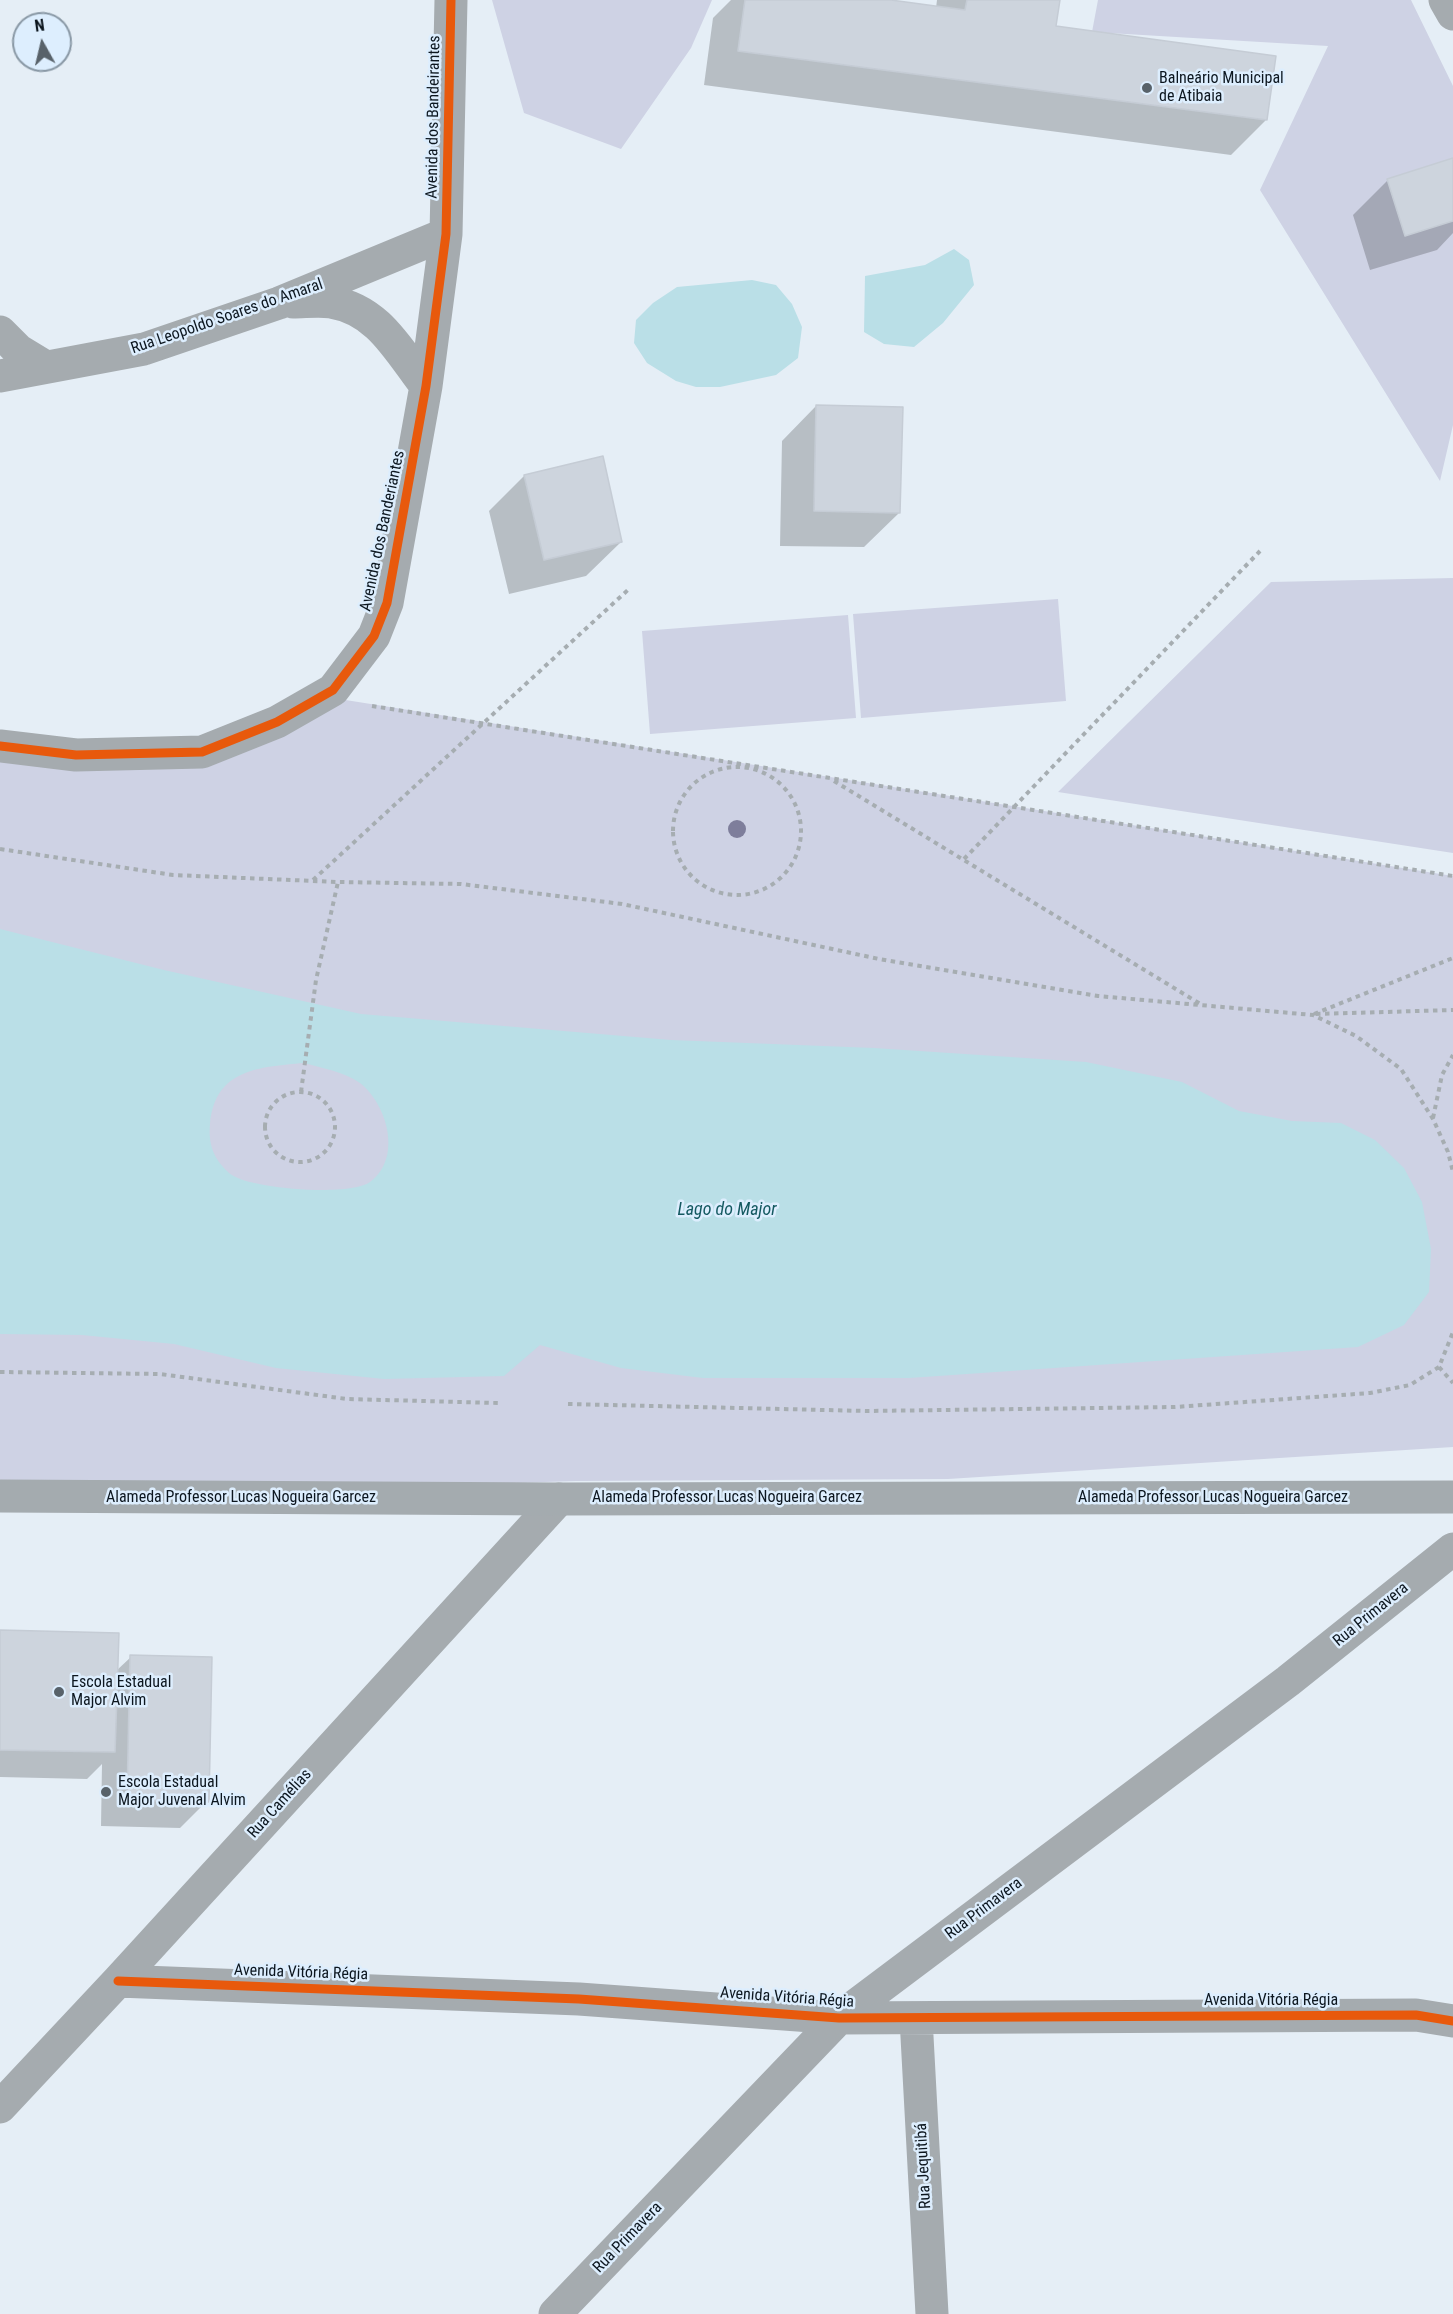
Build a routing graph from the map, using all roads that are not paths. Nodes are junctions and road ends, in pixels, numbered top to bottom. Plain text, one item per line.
1 (451, 0) edge
2 (1447, 0) edge
3 (1453, 3) edge
4 (1453, 14) edge
5 (446, 234) junction
6 (279, 303) junction
7 (0, 332) edge
8 (46, 368) junction
9 (0, 376) edge
10 (426, 386) junction
11 (0, 746) edge
12 (0, 1496) edge
13 (1453, 1497) edge
14 (558, 1499) junction
15 (1453, 1549) edge
16 (118, 1981) junction
17 (839, 2018) junction
18 (916, 2019) junction
19 (1453, 2021) edge
20 (0, 2107) edge
21 (555, 2314) edge
22 (932, 2314) edge

1 - 5 street, Avenida dos Bandeirantes
2 - 3 street
2 - 4 street
5 - 6 street, Rua Leopoldo Soares do Amaral
5 - 10 street, Avenida dos Banderiantes
6 - 8 street, Rua Leopoldo Soares do Amaral
6 - 10 street
7 - 8 street
8 - 9 street, Rua Leopoldo Soares do Amaral
10 - 11 street, Avenida dos Banderiantes
12 - 14 main road, Alameda Professor Lucas Nogueira Garcez
13 - 14 main road, Alameda Professor Lucas Nogueira Garcez
14 - 16 street, Rua Camélias
15 - 17 street, Rua Primavera
16 - 17 street, Avenida Vitória Régia
16 - 20 street, Rua Camélias
17 - 18 street, Avenida Vitória Régia
17 - 21 street, Rua Primavera
18 - 19 street, Avenida Vitória Régia
18 - 22 street, Rua Jequitibá

